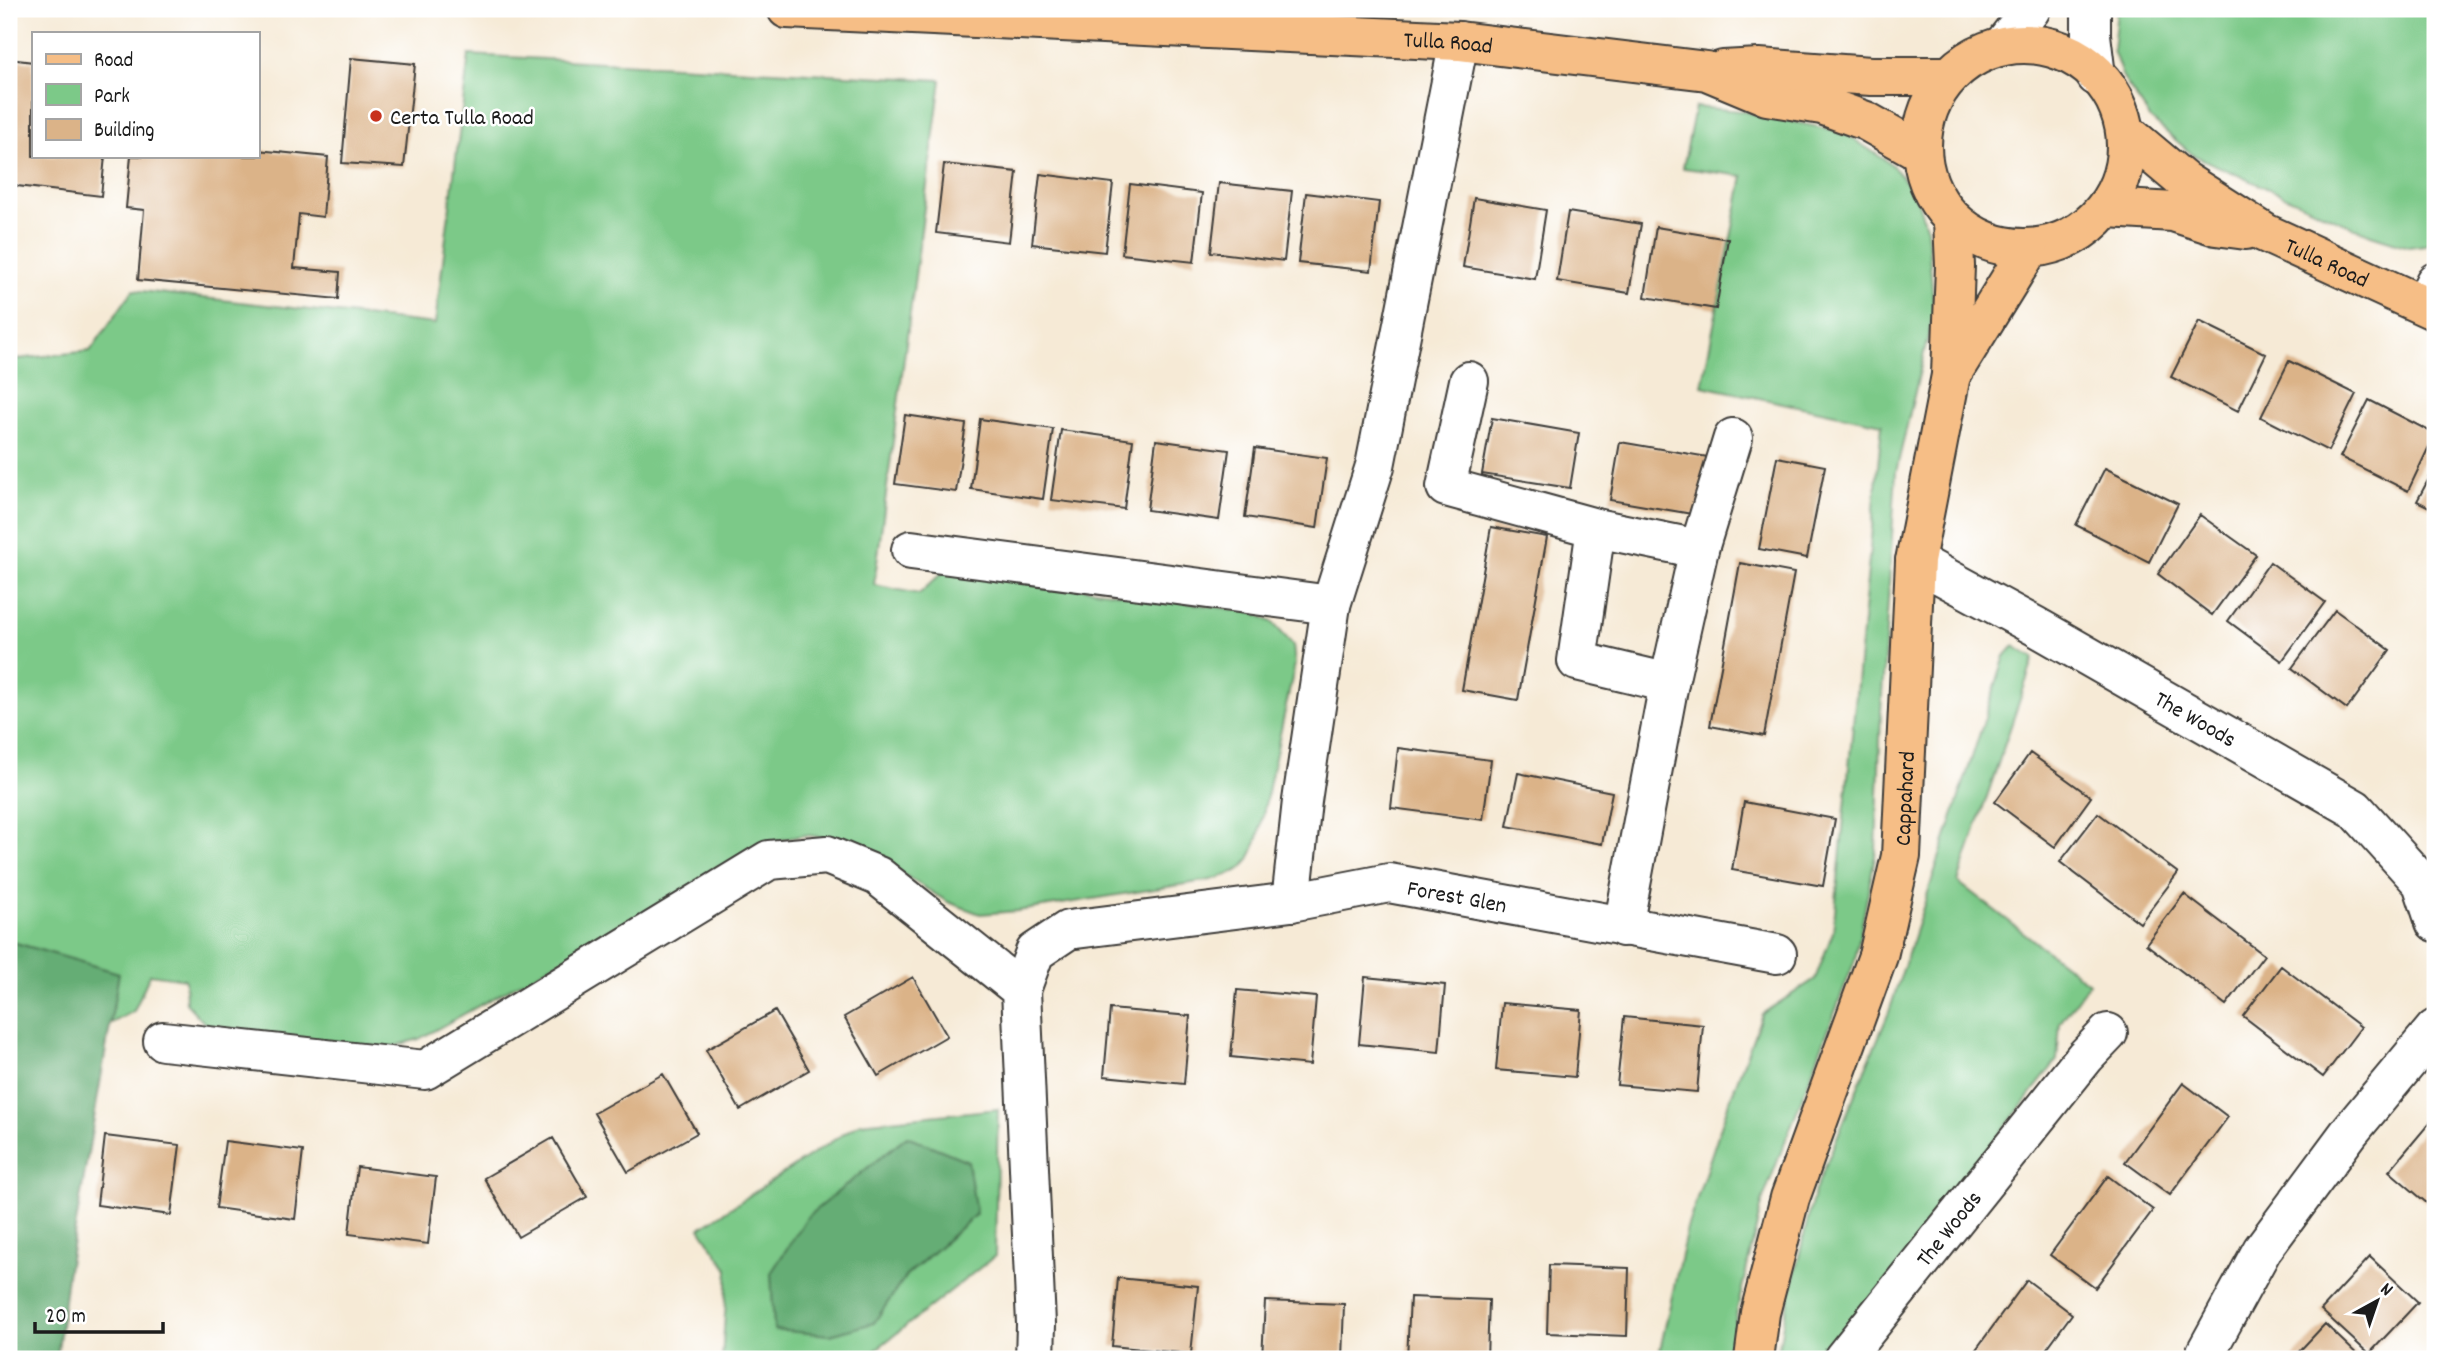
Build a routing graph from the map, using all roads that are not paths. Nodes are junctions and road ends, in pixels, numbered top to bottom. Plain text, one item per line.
1 (787, 9) edge
2 (2031, 9) edge
3 (2091, 9) edge
4 (1459, 41) junction
5 (2003, 45) junction
6 (1707, 71) junction
7 (1948, 76) junction
8 (2096, 76) junction
9 (2128, 134) junction
10 (1921, 152) junction
11 (2108, 208) junction
12 (1953, 220) junction
13 (2265, 233) junction
14 (2029, 249) junction
15 (2431, 299) edge
16 (1951, 375) junction
17 (1469, 381) dead end
18 (1733, 438) dead end
19 (1596, 528) junction
20 (911, 550) dead end
21 (1699, 550) junction
22 (1915, 561) junction
23 (1331, 605) junction
24 (1669, 683) junction
25 (1291, 902) junction
26 (2435, 922) edge
27 (1623, 927) junction
28 (1777, 954) dead end
29 (1021, 990) junction
30 (2435, 1029) edge
31 (2108, 1033) dead end
32 (163, 1041) dead end
33 (2204, 1351) edge
34 (1035, 1359) edge
35 (1754, 1359) edge
36 (1843, 1359) edge

1 - 4 main road, Tulla Road
2 - 5 street
3 - 8 street
4 - 6 main road, Tulla Road
4 - 23 street
5 - 7 main road
5 - 8 main road
6 - 7 main road
6 - 10 main road, Tulla Road
7 - 10 main road
8 - 9 main road
9 - 11 main road
9 - 13 main road, Tulla Road
10 - 12 main road
11 - 13 main road
11 - 14 main road
12 - 14 main road
12 - 16 main road, Cappahard
13 - 15 main road, Tulla Road
14 - 16 main road
16 - 22 main road, Cappahard
17 - 19 street
18 - 21 street
19 - 21 street
19 - 24 street
20 - 23 street
21 - 24 street
22 - 26 street, The Woods
22 - 35 main road, Cappahard
23 - 25 street
24 - 27 street
25 - 27 street, Forest Glen
25 - 29 street, Forest Glen
27 - 28 street, Forest Glen
29 - 32 street
29 - 34 street
30 - 33 street
31 - 36 street, The Woods

